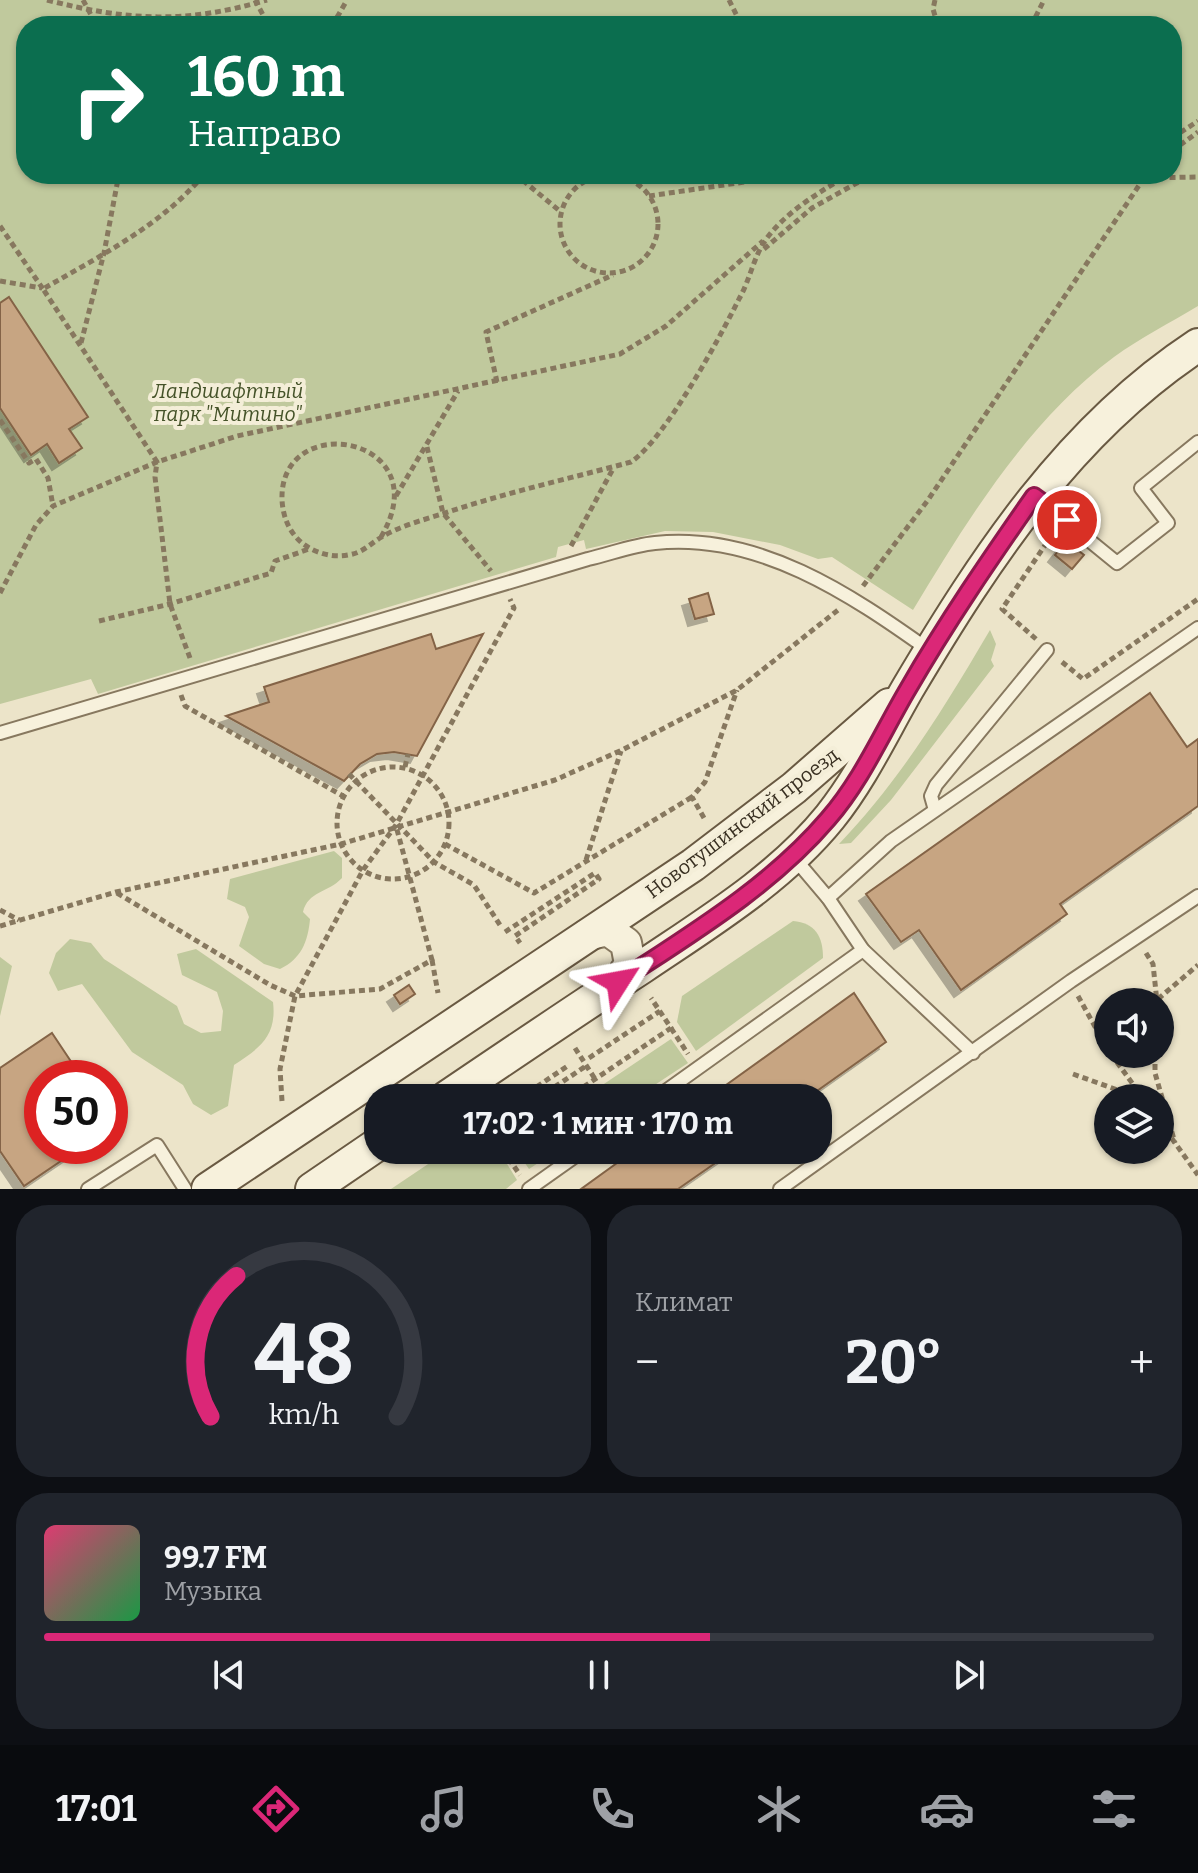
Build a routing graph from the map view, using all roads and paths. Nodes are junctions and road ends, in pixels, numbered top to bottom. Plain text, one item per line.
1 (47, 0) edge
2 (83, 0) edge
3 (267, 0) edge
4 (255, 2) edge
5 (89, 11) junction
6 (92, 16) edge
7 (130, 16) edge
8 (199, 16) edge
9 (117, 184) edge
10 (196, 184) edge
11 (527, 184) edge
12 (584, 184) edge
13 (633, 184) edge
14 (731, 184) edge
15 (833, 184) edge
16 (855, 184) edge
17 (1138, 184) edge
18 (649, 196) junction
19 (561, 212) junction
20 (0, 226) edge
21 (767, 238) junction
22 (760, 252) junction
23 (104, 253) junction
24 (620, 272) junction
25 (0, 281) edge
26 (43, 289) junction
27 (80, 344) junction
28 (1198, 345) edge
29 (497, 382) junction
30 (458, 390) junction
31 (0, 420) edge
32 (1198, 442) edge
33 (427, 447) junction
34 (157, 462) junction
35 (615, 466) junction
36 (1034, 496) junction
37 (395, 497) junction
38 (53, 506) junction
39 (443, 513) junction
40 (1064, 517) junction
41 (381, 537) junction
42 (310, 549) junction
43 (562, 567) junction
44 (504, 585) junction
45 (0, 593) edge
46 (1198, 599) edge
47 (851, 600) junction
48 (170, 604) junction
49 (99, 621) dead end
50 (1198, 628) edge
51 (1047, 650) junction
52 (932, 653) junction
53 (197, 677) junction
54 (178, 682) junction
55 (909, 687) junction
56 (737, 690) junction
57 (0, 733) edge
58 (622, 750) junction
59 (408, 754) dead end
60 (405, 767) junction
61 (349, 774) dead end
62 (423, 775) junction
63 (354, 782) junction
64 (344, 796) junction
65 (692, 797) junction
66 (935, 810) junction
67 (449, 811) junction
68 (704, 818) dead end
69 (396, 825) junction
70 (341, 844) junction
71 (445, 844) junction
72 (793, 856) junction
73 (586, 861) junction
74 (434, 862) junction
75 (363, 870) junction
76 (411, 876) junction
77 (116, 892) junction
78 (1198, 896) edge
79 (828, 898) junction
80 (0, 910) edge
81 (19, 920) junction
82 (500, 925) dead end
83 (0, 926) edge
84 (505, 932) dead end
85 (587, 935) junction
86 (1136, 939) junction
87 (520, 943) dead end
88 (863, 950) junction
89 (432, 960) junction
90 (1198, 965) edge
91 (1071, 981) junction
92 (618, 982) junction
93 (1156, 988) edge
94 (1172, 988) edge
95 (438, 993) dead end
96 (295, 996) junction
97 (651, 998) dead end
98 (660, 1011) junction
99 (671, 1028) junction
100 (1094, 1029) edge
101 (575, 1048) dead end
102 (973, 1053) junction
103 (589, 1058) dead end
104 (569, 1065) dead end
105 (586, 1066) junction
106 (698, 1068) junction
107 (1155, 1068) edge
108 (1073, 1074) dead end
109 (595, 1079) junction
110 (467, 1084) edge
111 (541, 1084) edge
112 (559, 1084) edge
113 (588, 1084) edge
114 (676, 1084) edge
115 (1101, 1084) edge
116 (282, 1101) dead end
117 (1175, 1143) joint
118 (364, 1154) edge
119 (513, 1164) edge
120 (564, 1164) edge
121 (518, 1172) dead end
122 (1198, 1175) edge
123 (88, 1189) edge
124 (185, 1189) edge
125 (208, 1189) edge
126 (312, 1189) edge
127 (529, 1189) edge
128 (780, 1189) edge

1 - 5 path
2 - 5 path
3 - 4 path
4 - 8 path
5 - 6 path
5 - 7 path
9 - 23 path
10 - 23 path
11 - 19 path
12 - 19 path
13 - 18 path
14 - 18 path
15 - 21 path
16 - 22 path
17 - 47 path
18 - 24 path
19 - 24 path
20 - 26 path
21 - 22 path
21 - 29 path
22 - 35 path
23 - 26 path
23 - 27 path
24 - 29 path
25 - 26 path
26 - 27 path
27 - 34 path
28 - 36 main road, Новотушинский проезд
29 - 30 path
30 - 33 path
30 - 34 path
31 - 38 path
32 - 40 lane
33 - 37 path
33 - 39 path
34 - 38 path
34 - 48 path
35 - 39 path
35 - 43 path
36 - 40 lane
36 - 52 main road, Новотушинский проезд
37 - 41 path
37 - 42 path
38 - 45 path
39 - 41 path
39 - 44 path
40 - 51 path
41 - 42 path
42 - 48 path
43 - 44 lane
43 - 47 lane
44 - 53 lane
44 - 62 path
46 - 51 path
47 - 52 lane
47 - 56 path
48 - 49 path
48 - 53 path
50 - 66 lane
51 - 66 lane
52 - 55 main road, Новотушинский проезд
53 - 54 lane
54 - 57 lane
54 - 64 path
55 - 72 main road, Новотушинский проезд
55 - 85 main road, Новотушинский проезд
56 - 58 path
56 - 65 path
58 - 67 path
58 - 73 path
59 - 60 path
60 - 62 path
60 - 63 path
61 - 63 path
62 - 67 path
62 - 69 path
63 - 64 path
63 - 69 path
64 - 70 path
65 - 68 path
65 - 73 path
66 - 79 lane
67 - 69 path
67 - 71 path
69 - 70 path
69 - 74 path
69 - 75 path
69 - 76 path
70 - 75 path
70 - 77 path
71 - 73 path
71 - 74 path
72 - 79 lane
72 - 92 main road, Новотушинский проезд
74 - 76 path
74 - 82 path
75 - 76 path
75 - 96 path
76 - 89 path
77 - 81 path
77 - 96 path
78 - 86 lane
79 - 88 lane
80 - 81 path
81 - 83 path
84 - 87 path
85 - 92 street
85 - 125 main road, Новотушинский проезд
86 - 91 lane
86 - 93 path
88 - 102 lane
88 - 106 lane
89 - 95 path
89 - 96 path
90 - 94 path
91 - 100 path
91 - 102 lane
92 - 110 main road, Новотушинский проезд
96 - 116 path
97 - 98 path
98 - 99 path
98 - 103 path
99 - 106 path
99 - 109 path
101 - 105 path
102 - 128 lane
104 - 111 path
105 - 109 path
105 - 112 path
106 - 114 lane
107 - 117 path
108 - 115 path
109 - 113 path
117 - 122 path
118 - 126 main road
119 - 121 path
120 - 127 lane
123 - 124 lane

